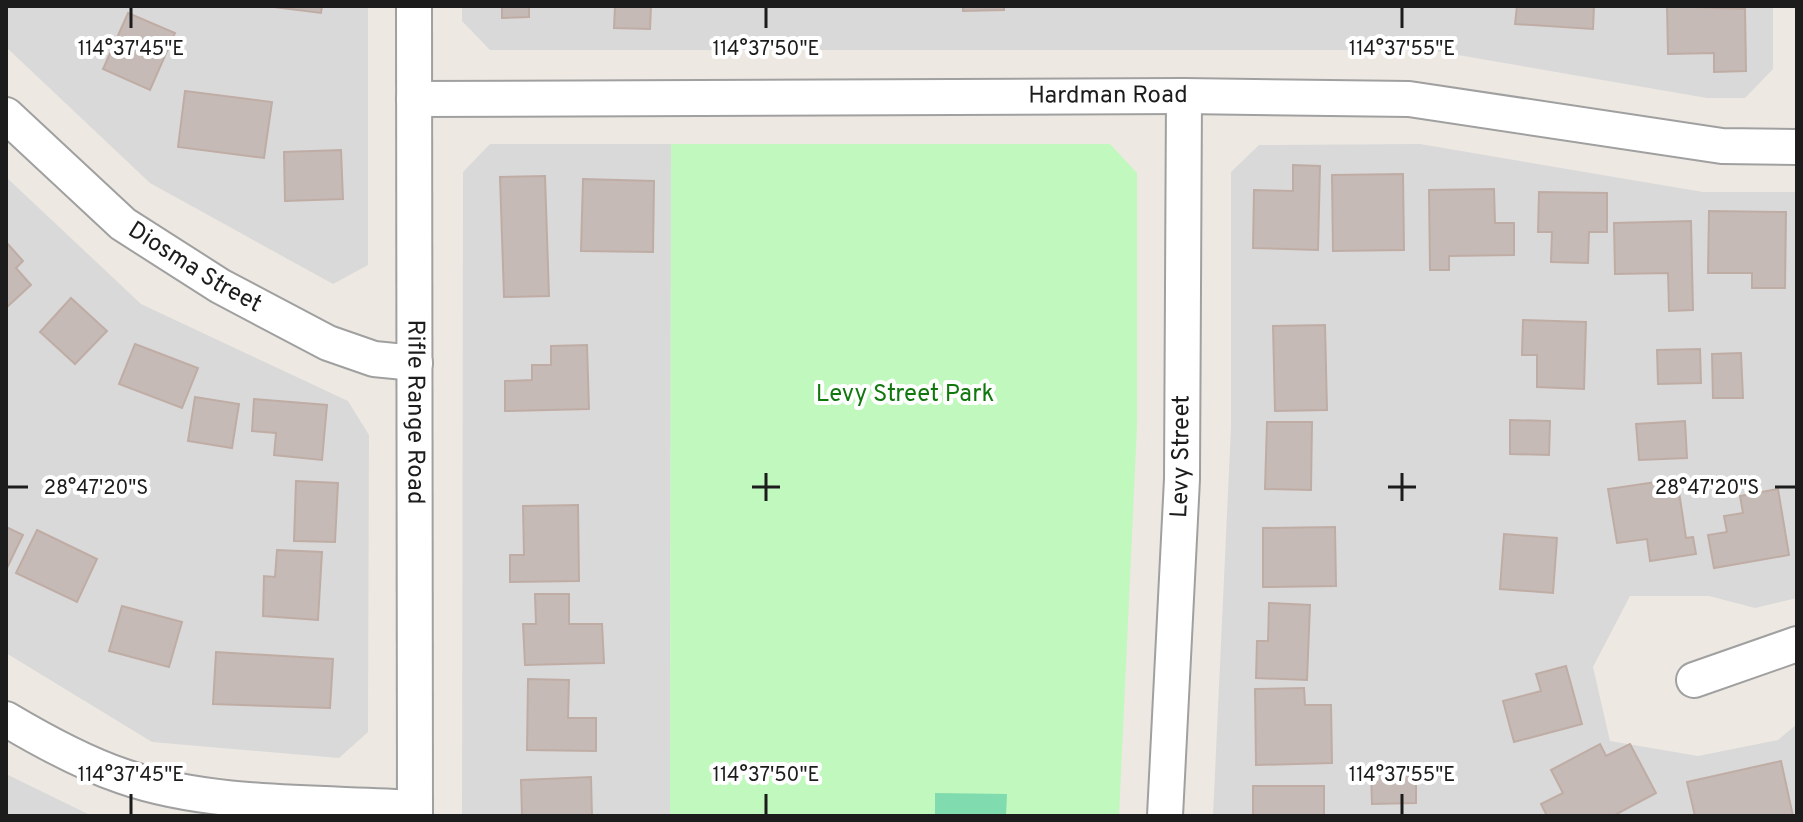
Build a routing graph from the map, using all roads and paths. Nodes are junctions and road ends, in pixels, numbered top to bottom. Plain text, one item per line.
1 (414, 6) edge
2 (1184, 96) junction
3 (414, 99) junction
4 (6, 115) edge
5 (1797, 147) edge
6 (415, 363) junction
7 (1797, 644) edge
8 (1694, 680) dead end
9 (6, 719) edge
10 (415, 812) edge
11 (1165, 816) edge

1 - 3 street, Rifle Range Road
2 - 3 street, Hardman Road
2 - 5 street, Hardman Road
2 - 11 street, Levy Street
3 - 6 street, Rifle Range Road
4 - 6 street, Diosma Street
6 - 10 street, Rifle Range Road
7 - 8 street
9 - 10 street

